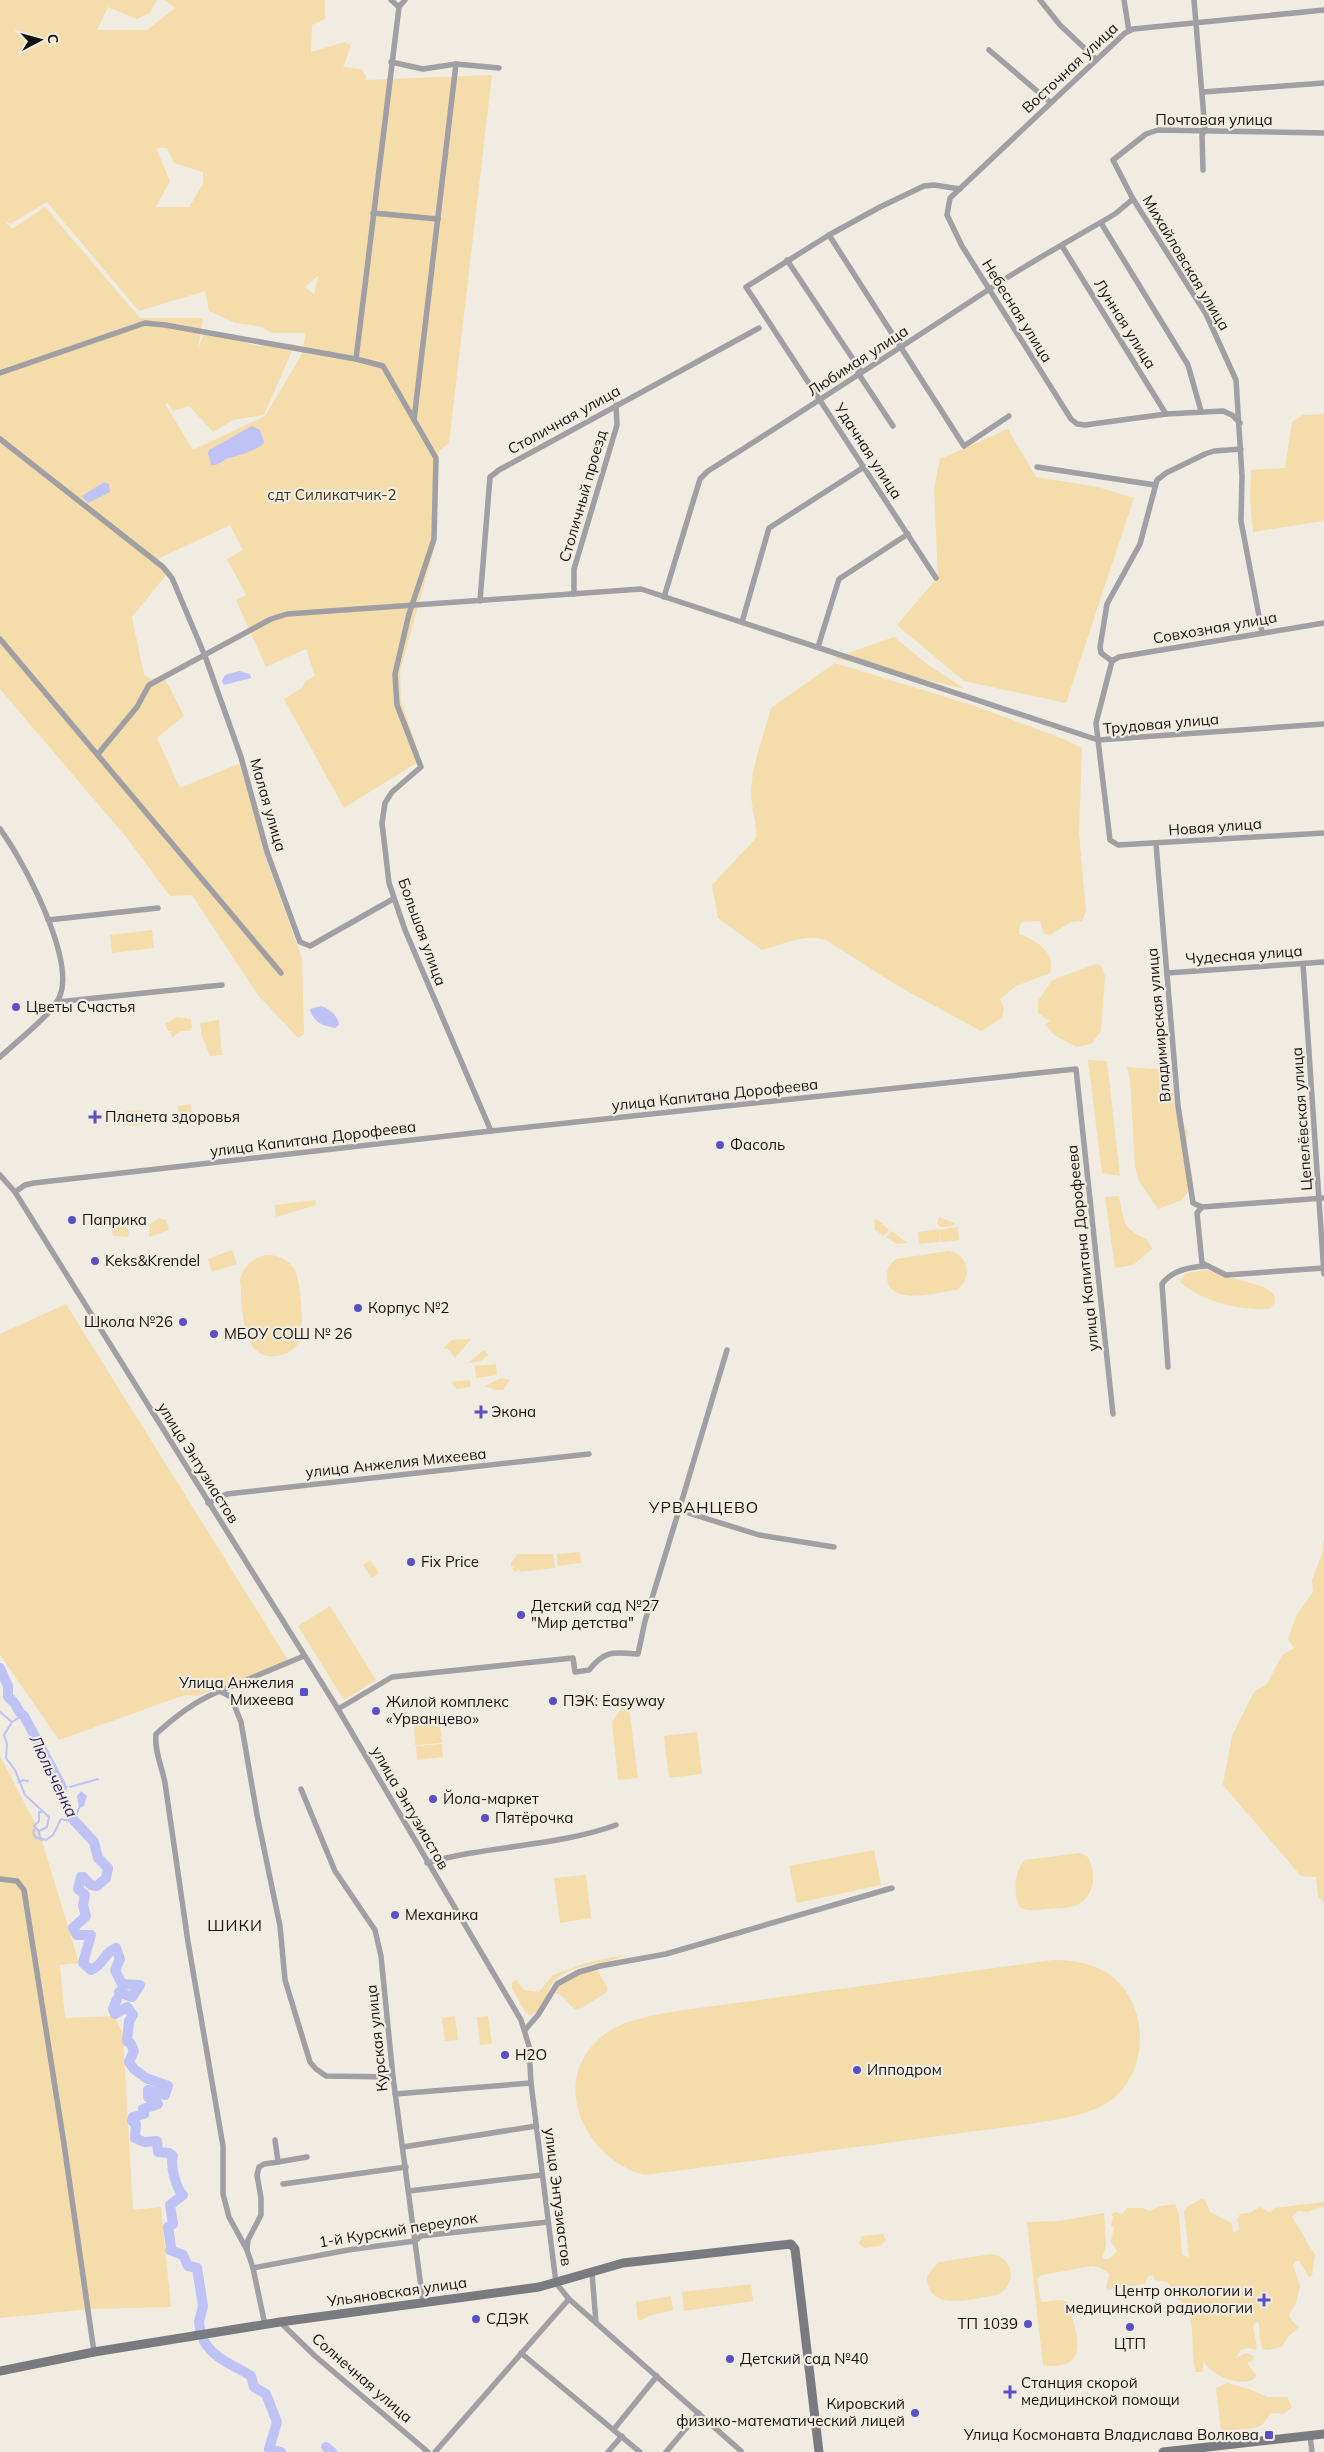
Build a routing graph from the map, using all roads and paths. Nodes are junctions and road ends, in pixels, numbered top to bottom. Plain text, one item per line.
1 (391, 0) edge
2 (405, 0) edge
3 (1040, 0) edge
4 (1124, 0) edge
5 (1194, 0) edge
6 (399, 8) junction
7 (1324, 10) edge
8 (1196, 23) junction
9 (1129, 30) junction
10 (989, 50) dead end
11 (1096, 59) junction
12 (391, 62) junction
13 (456, 64) junction
14 (499, 68) dead end
15 (1324, 83) edge
16 (1203, 92) junction
17 (1050, 102) junction
18 (1205, 130) junction
19 (1324, 133) edge
20 (1113, 160) joint
21 (1203, 170) dead end
22 (960, 189) junction
23 (950, 198) joint
24 (1133, 199) junction
25 (373, 213) junction
26 (438, 219) junction
27 (1100, 223) junction
28 (829, 235) junction
29 (1062, 246) junction
30 (787, 260) junction
31 (989, 289) junction
32 (759, 328) dead end
33 (900, 348) junction
34 (356, 359) junction
35 (860, 372) junction
36 (0, 373) edge
37 (820, 401) junction
38 (616, 405) junction
39 (1201, 411) junction
40 (1166, 414) junction
41 (1009, 416) dead end
42 (414, 420) junction
43 (1240, 422) junction
44 (893, 426) dead end
45 (0, 439) edge
46 (1241, 449) junction
47 (1037, 467) dead end
48 (864, 468) junction
49 (1155, 485) junction
50 (908, 534) junction
51 (936, 578) dead end
52 (574, 594) junction
53 (664, 597) junction
54 (480, 601) junction
55 (412, 606) junction
56 (742, 622) junction
57 (1324, 624) edge
58 (1262, 632) junction
59 (0, 639) edge
60 (818, 647) junction
61 (205, 656) junction
62 (1112, 661) junction
63 (1324, 724) edge
64 (1098, 740) junction
65 (98, 754) junction
66 (0, 829) edge
67 (1324, 833) edge
68 (1110, 840) joint
69 (1156, 844) junction
70 (393, 899) junction
71 (158, 908) dead end
72 (48, 920) junction
73 (1324, 962) edge
74 (1303, 964) junction
75 (281, 973) dead end
76 (1167, 973) junction
77 (222, 984) dead end
78 (57, 1002) junction
79 (0, 1057) edge
80 (491, 1131) junction
81 (0, 1174) edge
82 (16, 1192) junction
83 (1322, 1199) edge
84 (1202, 1207) junction
85 (1209, 1266) junction
86 (1324, 1268) edge
87 (1324, 1274) edge
88 (727, 1350) dead end
89 (1168, 1367) dead end
90 (1113, 1414) dead end
91 (589, 1454) dead end
92 (208, 1503) junction
93 (679, 1510) junction
94 (834, 1547) dead end
95 (304, 1656) junction
96 (220, 1691) junction
97 (338, 1710) junction
98 (301, 1789) dead end
99 (616, 1825) dead end
100 (427, 1863) junction
101 (0, 1879) edge
102 (892, 1888) dead end
103 (525, 2030) junction
104 (393, 2077) junction
105 (531, 2083) junction
106 (395, 2094) junction
107 (536, 2126) junction
108 (275, 2140) dead end
109 (404, 2147) junction
110 (307, 2158) dead end
111 (278, 2162) junction
112 (406, 2168) junction
113 (542, 2175) junction
114 (283, 2184) dead end
115 (409, 2191) junction
116 (548, 2222) junction
117 (415, 2241) junction
118 (247, 2250) junction
119 (253, 2268) junction
120 (592, 2273) junction
121 (556, 2283) junction
122 (570, 2299) junction
123 (423, 2302) junction
124 (280, 2322) junction
125 (596, 2322) junction
126 (265, 2325) junction
127 (94, 2352) junction
128 (522, 2353) junction
129 (0, 2371) edge
130 (657, 2376) junction
131 (699, 2413) junction
132 (614, 2429) junction
133 (1324, 2434) edge
134 (622, 2436) junction
135 (1310, 2436) junction
136 (741, 2451) dead end
137 (428, 2452) edge
138 (435, 2452) edge
139 (608, 2452) edge
140 (640, 2452) edge
141 (666, 2452) edge
142 (819, 2452) edge
143 (1163, 2452) edge
144 (1312, 2452) edge

1 - 6 street
2 - 6 street
3 - 11 street
4 - 9 street
5 - 8 street
6 - 12 street
7 - 8 street, Восточная улица
8 - 9 street, Восточная улица
8 - 16 street
9 - 11 street, Восточная улица
10 - 17 street
11 - 17 street, Восточная улица
12 - 13 street
12 - 25 street
13 - 14 street
13 - 26 street
15 - 16 street
16 - 18 street
17 - 22 street, Восточная улица
18 - 19 street, Почтовая улица
18 - 20 street, Почтовая улица
18 - 21 street
20 - 24 street, Михайловская улица
22 - 23 street, Восточная улица
22 - 28 street
23 - 31 street, Небесная улица
24 - 27 street, Любимая улица
24 - 43 street, Михайловская улица
25 - 26 street
25 - 34 street
26 - 42 street
27 - 29 street, Любимая улица
27 - 39 street
28 - 30 street
28 - 33 street
29 - 31 street, Любимая улица
29 - 40 street, Лунная улица
30 - 35 street
30 - 37 street, Удачная улица
31 - 33 street, Любимая улица
31 - 40 street, Небесная улица
32 - 38 street, Столичная улица
33 - 35 street, Любимая улица
33 - 41 street
34 - 36 street
34 - 42 street
35 - 37 street, Любимая улица
35 - 44 street
37 - 48 street, Удачная улица
37 - 53 street, Любимая улица
38 - 52 street, Столичный проезд
38 - 54 street, Столичная улица
39 - 40 street
39 - 43 street
42 - 55 street
43 - 46 street, Михайловская улица
45 - 61 street, Малая улица
46 - 49 street
46 - 58 street, Михайловская улица
47 - 49 street
48 - 50 street, Удачная улица
48 - 56 street
49 - 62 street
50 - 51 street, Удачная улица
50 - 60 street
52 - 53 street
52 - 54 street
53 - 56 street
54 - 55 street
55 - 61 street
55 - 70 street, Большая улица
56 - 60 street
57 - 58 street, Совхозная улица
58 - 62 street, Совхозная улица
59 - 65 street
60 - 64 street
61 - 65 street
61 - 70 street, Малая улица
62 - 64 street
63 - 64 street, Трудовая улица
64 - 68 street, Трудовая улица
65 - 75 street
66 - 72 street
67 - 69 street, Новая улица
68 - 69 street, Новая улица
69 - 76 street, Владимирская улица
70 - 80 street, Большая улица
71 - 72 street
72 - 78 street
73 - 74 street, Чудесная улица
74 - 76 street, Чудесная улица
74 - 83 street, Цепелёвская улица
76 - 84 street, Владимирская улица
77 - 78 street
78 - 79 street
80 - 82 street, улица Капитана Дорофеева
80 - 90 street, улица Капитана Дорофеева
81 - 82 street, улица Энтузиастов
82 - 92 street, улица Энтузиастов
83 - 84 street
83 - 86 street, Цепелёвская улица
84 - 85 street
85 - 86 street
85 - 89 street
86 - 87 street, Цепелёвская улица
88 - 93 street
91 - 92 street, улица Анжелия Михеева
92 - 95 street, улица Энтузиастов
93 - 94 street
93 - 97 street
95 - 96 street
95 - 97 street, улица Энтузиастов
96 - 104 street
96 - 118 street
97 - 100 street, улица Энтузиастов
98 - 104 street, Курская улица
99 - 100 street
100 - 103 street, улица Энтузиастов
101 - 127 street
102 - 103 street
103 - 105 street, улица Энтузиастов
104 - 106 street, Курская улица
105 - 106 street
105 - 107 street, улица Энтузиастов
106 - 109 street, Курская улица
107 - 109 street
107 - 113 street, улица Энтузиастов
108 - 111 street
109 - 112 street, Курская улица
110 - 111 street
111 - 118 street
112 - 114 street
112 - 115 street, Курская улица
113 - 115 street
113 - 116 street, улица Энтузиастов
115 - 117 street, Курская улица
116 - 117 street, 1-й Курский переулок
116 - 121 street, улица Энтузиастов
117 - 119 street, 1-й Курский переулок
117 - 123 street, Курская улица
118 - 119 street
119 - 126 street
120 - 121 main road, Ульяновская улица
120 - 125 street
120 - 142 main road, Ульяновская улица
121 - 122 street, улица Энтузиастов
121 - 123 main road, Ульяновская улица
122 - 125 street, улица Энтузиастов
122 - 128 street
123 - 124 main road, Ульяновская улица
124 - 126 main road, Ульяновская улица
124 - 137 street, Солнечная улица
125 - 130 street, улица Энтузиастов
126 - 127 main road, Ульяновская улица
127 - 129 main road, Ульяновская улица
128 - 132 street
128 - 138 street
130 - 131 street, улица Энтузиастов
130 - 132 street
131 - 136 street, улица Энтузиастов
131 - 141 street
132 - 134 street
133 - 135 main road
134 - 139 street
134 - 140 street
135 - 143 main road
135 - 144 street

